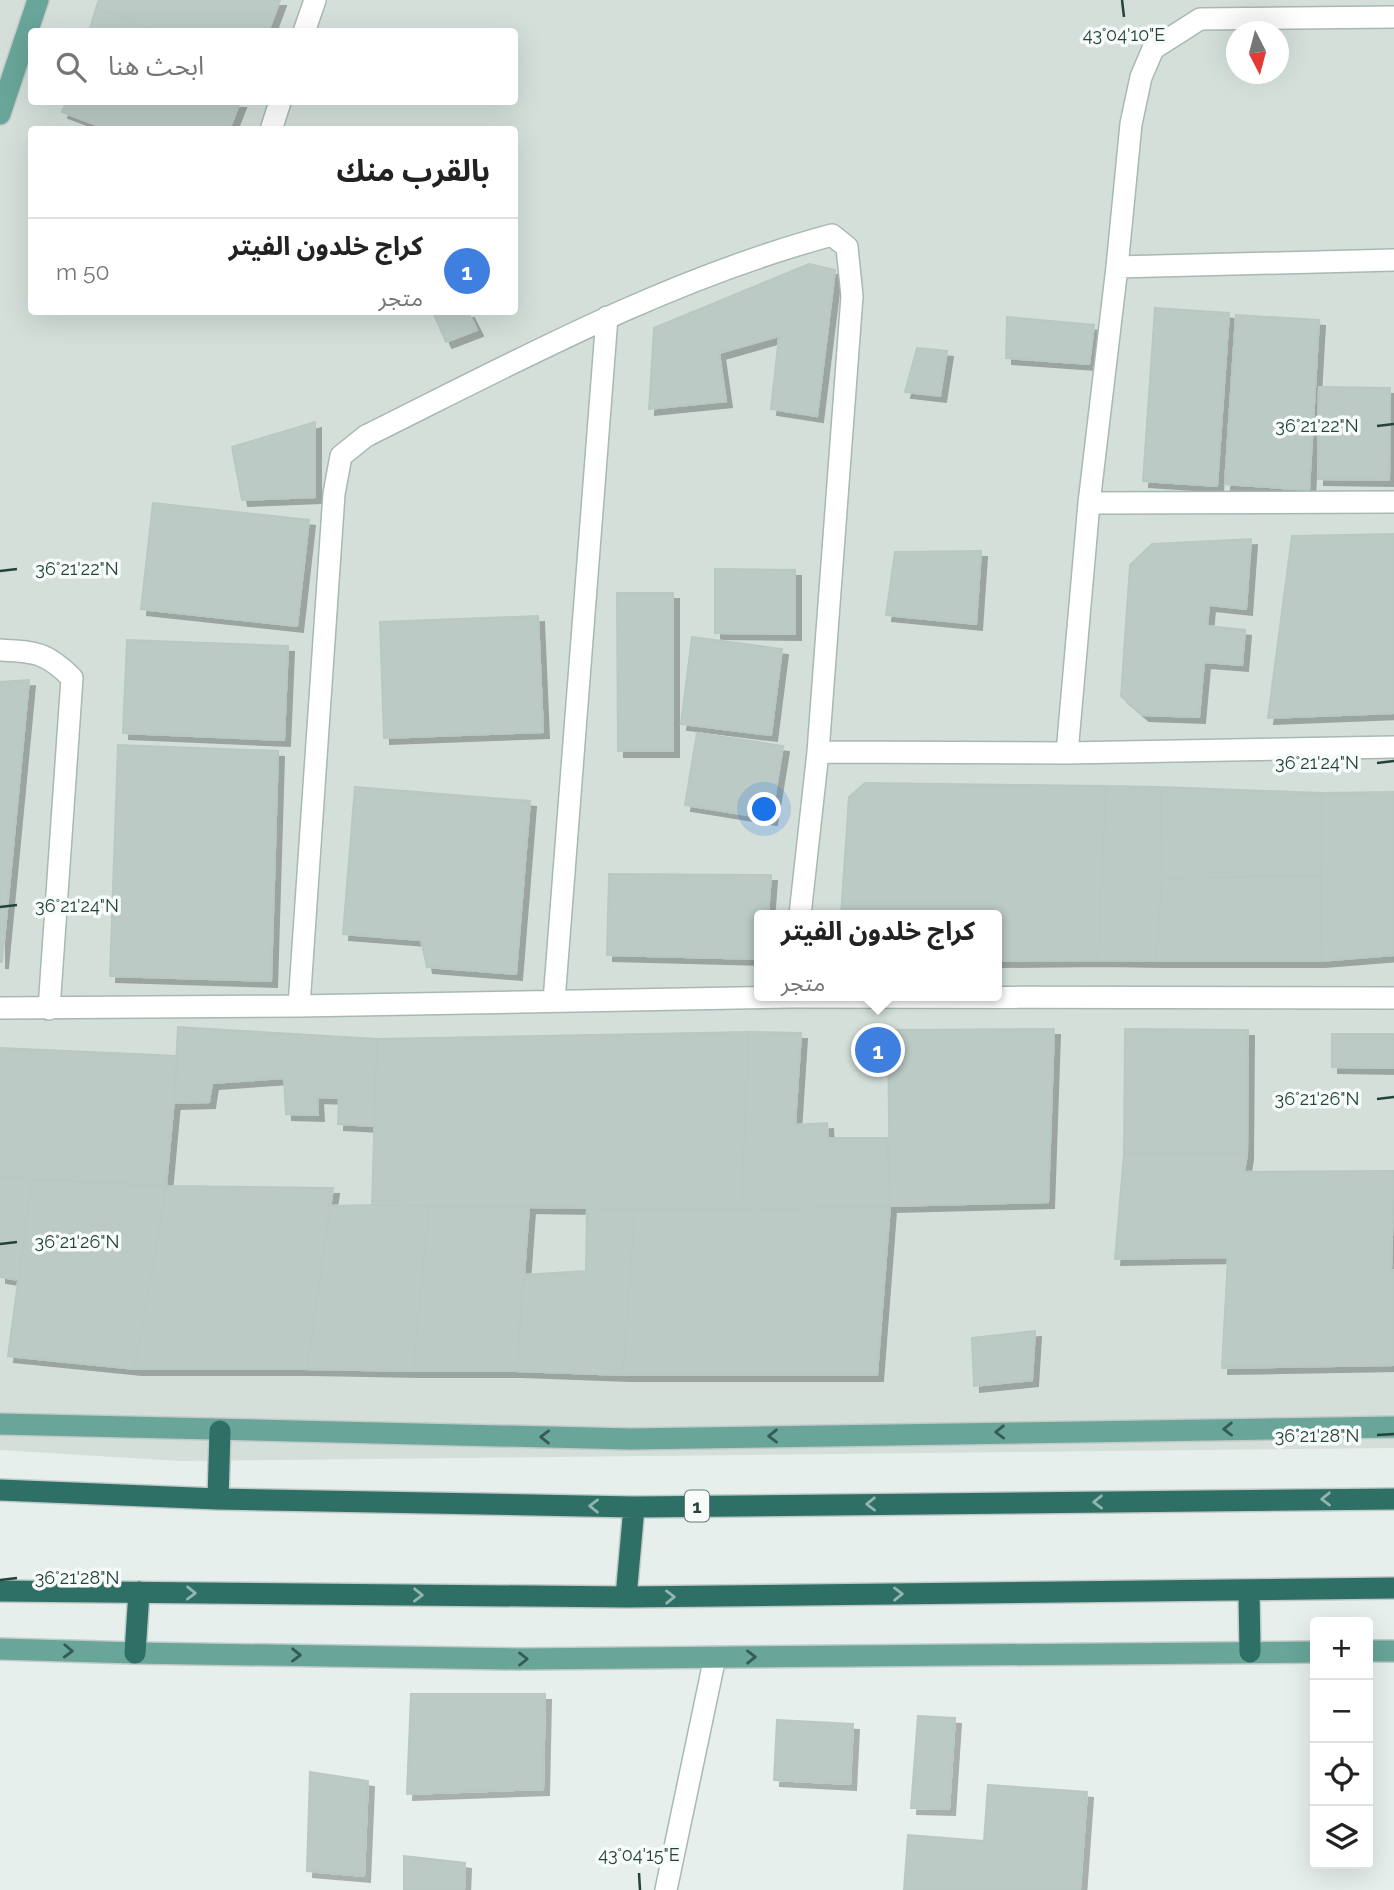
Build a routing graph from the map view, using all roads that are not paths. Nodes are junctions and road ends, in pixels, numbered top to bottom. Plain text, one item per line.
1 (38, 0) edge
2 (314, 0) edge
3 (1394, 17) edge
4 (29, 28) edge
5 (305, 28) edge
6 (28, 30) edge
7 (279, 105) edge
8 (0, 114) edge
9 (272, 126) edge
10 (1394, 260) edge
11 (1118, 267) junction
12 (607, 317) junction
13 (1394, 502) edge
14 (1089, 503) junction
15 (0, 650) edge
16 (1394, 747) edge
17 (818, 752) junction
18 (1067, 753) junction
19 (801, 910) edge
20 (754, 997) edge
21 (1002, 997) edge
22 (1394, 998) edge
23 (554, 1001) junction
24 (299, 1006) junction
25 (0, 1008) edge
26 (49, 1009) junction
27 (0, 1424) edge
28 (1394, 1427) edge
29 (219, 1431) junction
30 (0, 1490) edge
31 (218, 1499) junction
32 (1394, 1499) edge
33 (634, 1507) junction
34 (1394, 1588) edge
35 (0, 1591) edge
36 (1249, 1591) junction
37 (139, 1592) junction
38 (626, 1597) junction
39 (0, 1648) edge
40 (1373, 1651) edge
41 (1394, 1651) edge
42 (1250, 1652) junction
43 (1310, 1652) edge
44 (135, 1653) junction
45 (715, 1657) junction
46 (666, 1890) edge

1 - 4 main road
2 - 5 street
3 - 11 street
6 - 8 main road
7 - 9 street
10 - 11 street
11 - 14 street
12 - 17 street
12 - 23 street
12 - 24 street
13 - 14 street
14 - 18 street
15 - 26 street
16 - 18 street
17 - 18 street
17 - 19 street
20 - 23 street
21 - 22 street
23 - 24 street
24 - 26 street
25 - 26 street
27 - 29 main road
28 -> 29 main road
29 - 31 highway
30 - 31 highway, 1
33 -> 31 highway, 1
32 -> 33 highway, 1
33 - 38 highway
34 - 36 highway
35 - 37 highway
38 -> 36 highway
36 - 42 highway
37 -> 38 highway
37 - 44 highway
39 -> 44 main road
40 - 41 main road
42 - 43 main road
45 -> 42 main road
44 -> 45 main road
45 - 46 street

